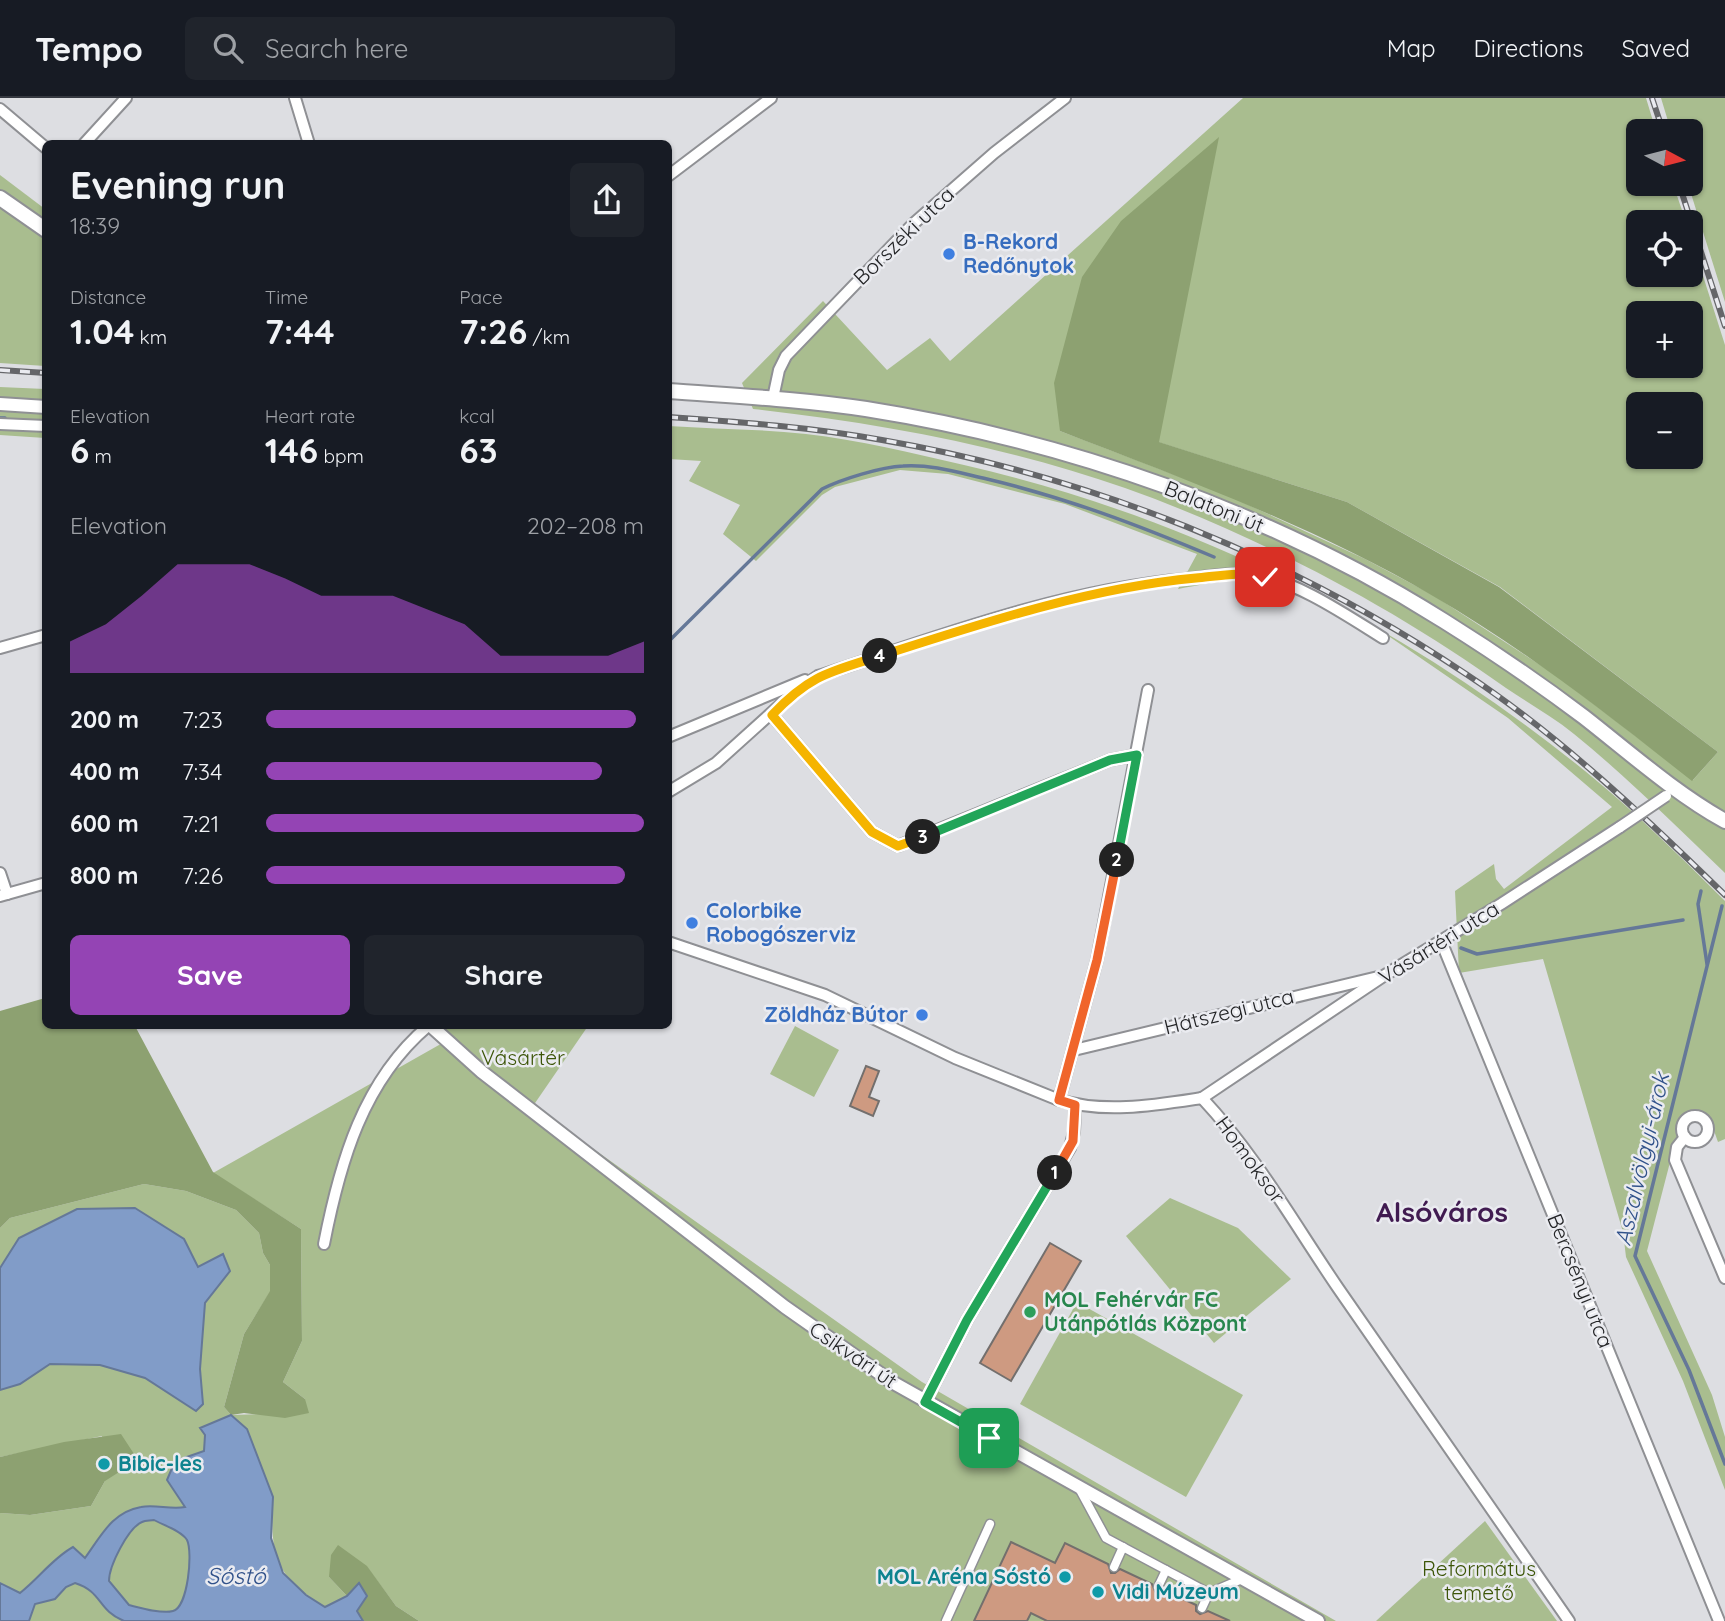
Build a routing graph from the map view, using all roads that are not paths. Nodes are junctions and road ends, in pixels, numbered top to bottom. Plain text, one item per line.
1 (126, 98) edge
2 (295, 98) edge
3 (771, 98) edge
4 (1065, 98) edge
5 (0, 109) edge
6 (88, 140) edge
7 (308, 140) edge
8 (42, 145) edge
9 (672, 173) edge
10 (0, 198) edge
11 (30, 220) junction
12 (42, 228) edge
13 (42, 236) edge
14 (672, 391) edge
15 (773, 398) junction
16 (0, 404) edge
17 (42, 407) edge
18 (0, 424) edge
19 (42, 426) edge
20 (42, 636) edge
21 (1383, 638) dead end
22 (0, 648) edge
23 (818, 676) junction
24 (1148, 690) dead end
25 (772, 715) junction
26 (672, 735) edge
27 (1137, 755) junction
28 (672, 790) edge
29 (1671, 792) junction
30 (1725, 821) edge
31 (0, 873) edge
32 (42, 884) edge
33 (3, 895) edge
34 (1441, 942) junction
35 (672, 943) edge
36 (1385, 975) junction
37 (425, 1029) edge
38 (432, 1029) edge
39 (1074, 1050) junction
40 (1202, 1098) junction
41 (1059, 1100) junction
42 (1075, 1105) junction
43 (1685, 1137) dead end
44 (324, 1244) dead end
45 (1725, 1278) edge
46 (925, 1402) junction
47 (1079, 1488) junction
48 (990, 1524) dead end
49 (1123, 1547) junction
50 (1114, 1567) dead end
51 (1166, 1570) junction
52 (1242, 1578) junction
53 (1158, 1587) dead end
54 (1209, 1593) junction
55 (1202, 1608) dead end
56 (946, 1621) edge
57 (1318, 1621) edge
58 (1569, 1621) edge
59 (1719, 1621) edge

1 - 6 street
2 - 7 street
3 - 9 street
4 - 15 street, Borszéki utca
5 - 8 street
10 - 11 main road
11 - 12 main road
11 - 13 main road
14 - 15 main road, Balatoni út
15 - 29 main road, Balatoni út
16 - 17 street
18 - 19 street
20 - 22 street
21 - 23 street
23 - 25 street
23 - 26 street
24 - 27 street
25 - 27 street
25 - 28 street
27 - 39 street
29 - 30 main road, Balatoni út
29 - 34 street, Vásártéri utca, bridge
31 - 33 street
32 - 33 street
34 - 36 street, Vásártéri utca
34 - 59 street, Bercsényi utca
35 - 41 street, Homoksor
36 - 39 street, Hátszegi utca
36 - 40 street, Vásártéri utca
37 - 44 street
38 - 46 street, Csikvári út
39 - 41 street
40 - 42 street, Homoksor
40 - 58 street, Homoksor
41 - 42 street, Homoksor
42 - 46 street
43 - 45 street
46 - 47 street, Csikvári út
47 - 49 street
47 - 52 street, Csikvári út
48 - 56 street
49 - 50 street
49 - 51 street
51 - 53 street
51 - 54 street
52 - 54 street
52 - 57 street, Csikvári út
54 - 55 street

